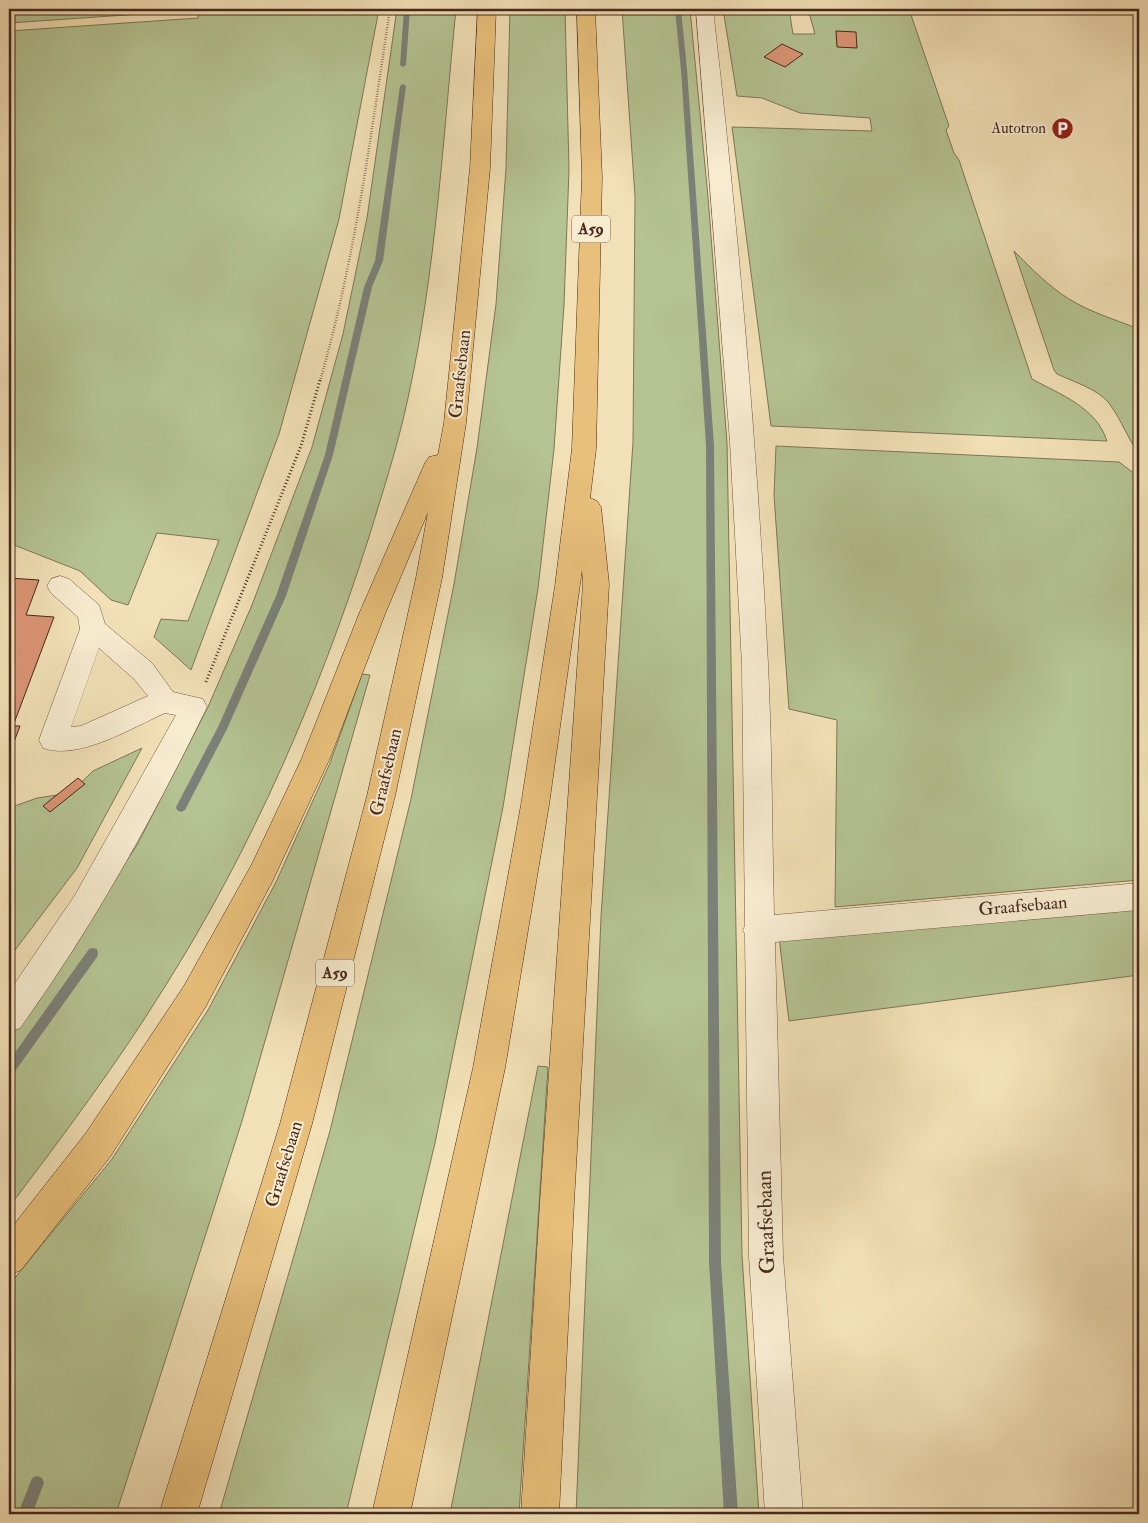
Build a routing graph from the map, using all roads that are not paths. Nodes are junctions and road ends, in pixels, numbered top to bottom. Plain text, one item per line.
1 (487, 9) edge
2 (586, 9) edge
3 (704, 9) edge
4 (455, 423) junction
5 (584, 448) junction
6 (60, 586) dead end
7 (93, 629) junction
8 (164, 701) junction
9 (1139, 896) edge
10 (758, 930) junction
11 (9, 1017) edge
12 (9, 1258) edge
13 (178, 1514) edge
14 (391, 1514) edge
15 (540, 1514) edge
16 (784, 1514) edge

1 - 4 highway, Graafsebaan / A59
2 - 5 highway, A59
3 - 10 street, Graafsebaan
4 - 12 highway, A59
4 - 13 highway, Graafsebaan / A59
5 - 14 highway, A59
5 - 15 highway, A59
6 - 7 street
7 - 8 street
7 - 8 street
8 - 11 street
9 - 10 street, Graafsebaan
10 - 16 street, Graafsebaan

